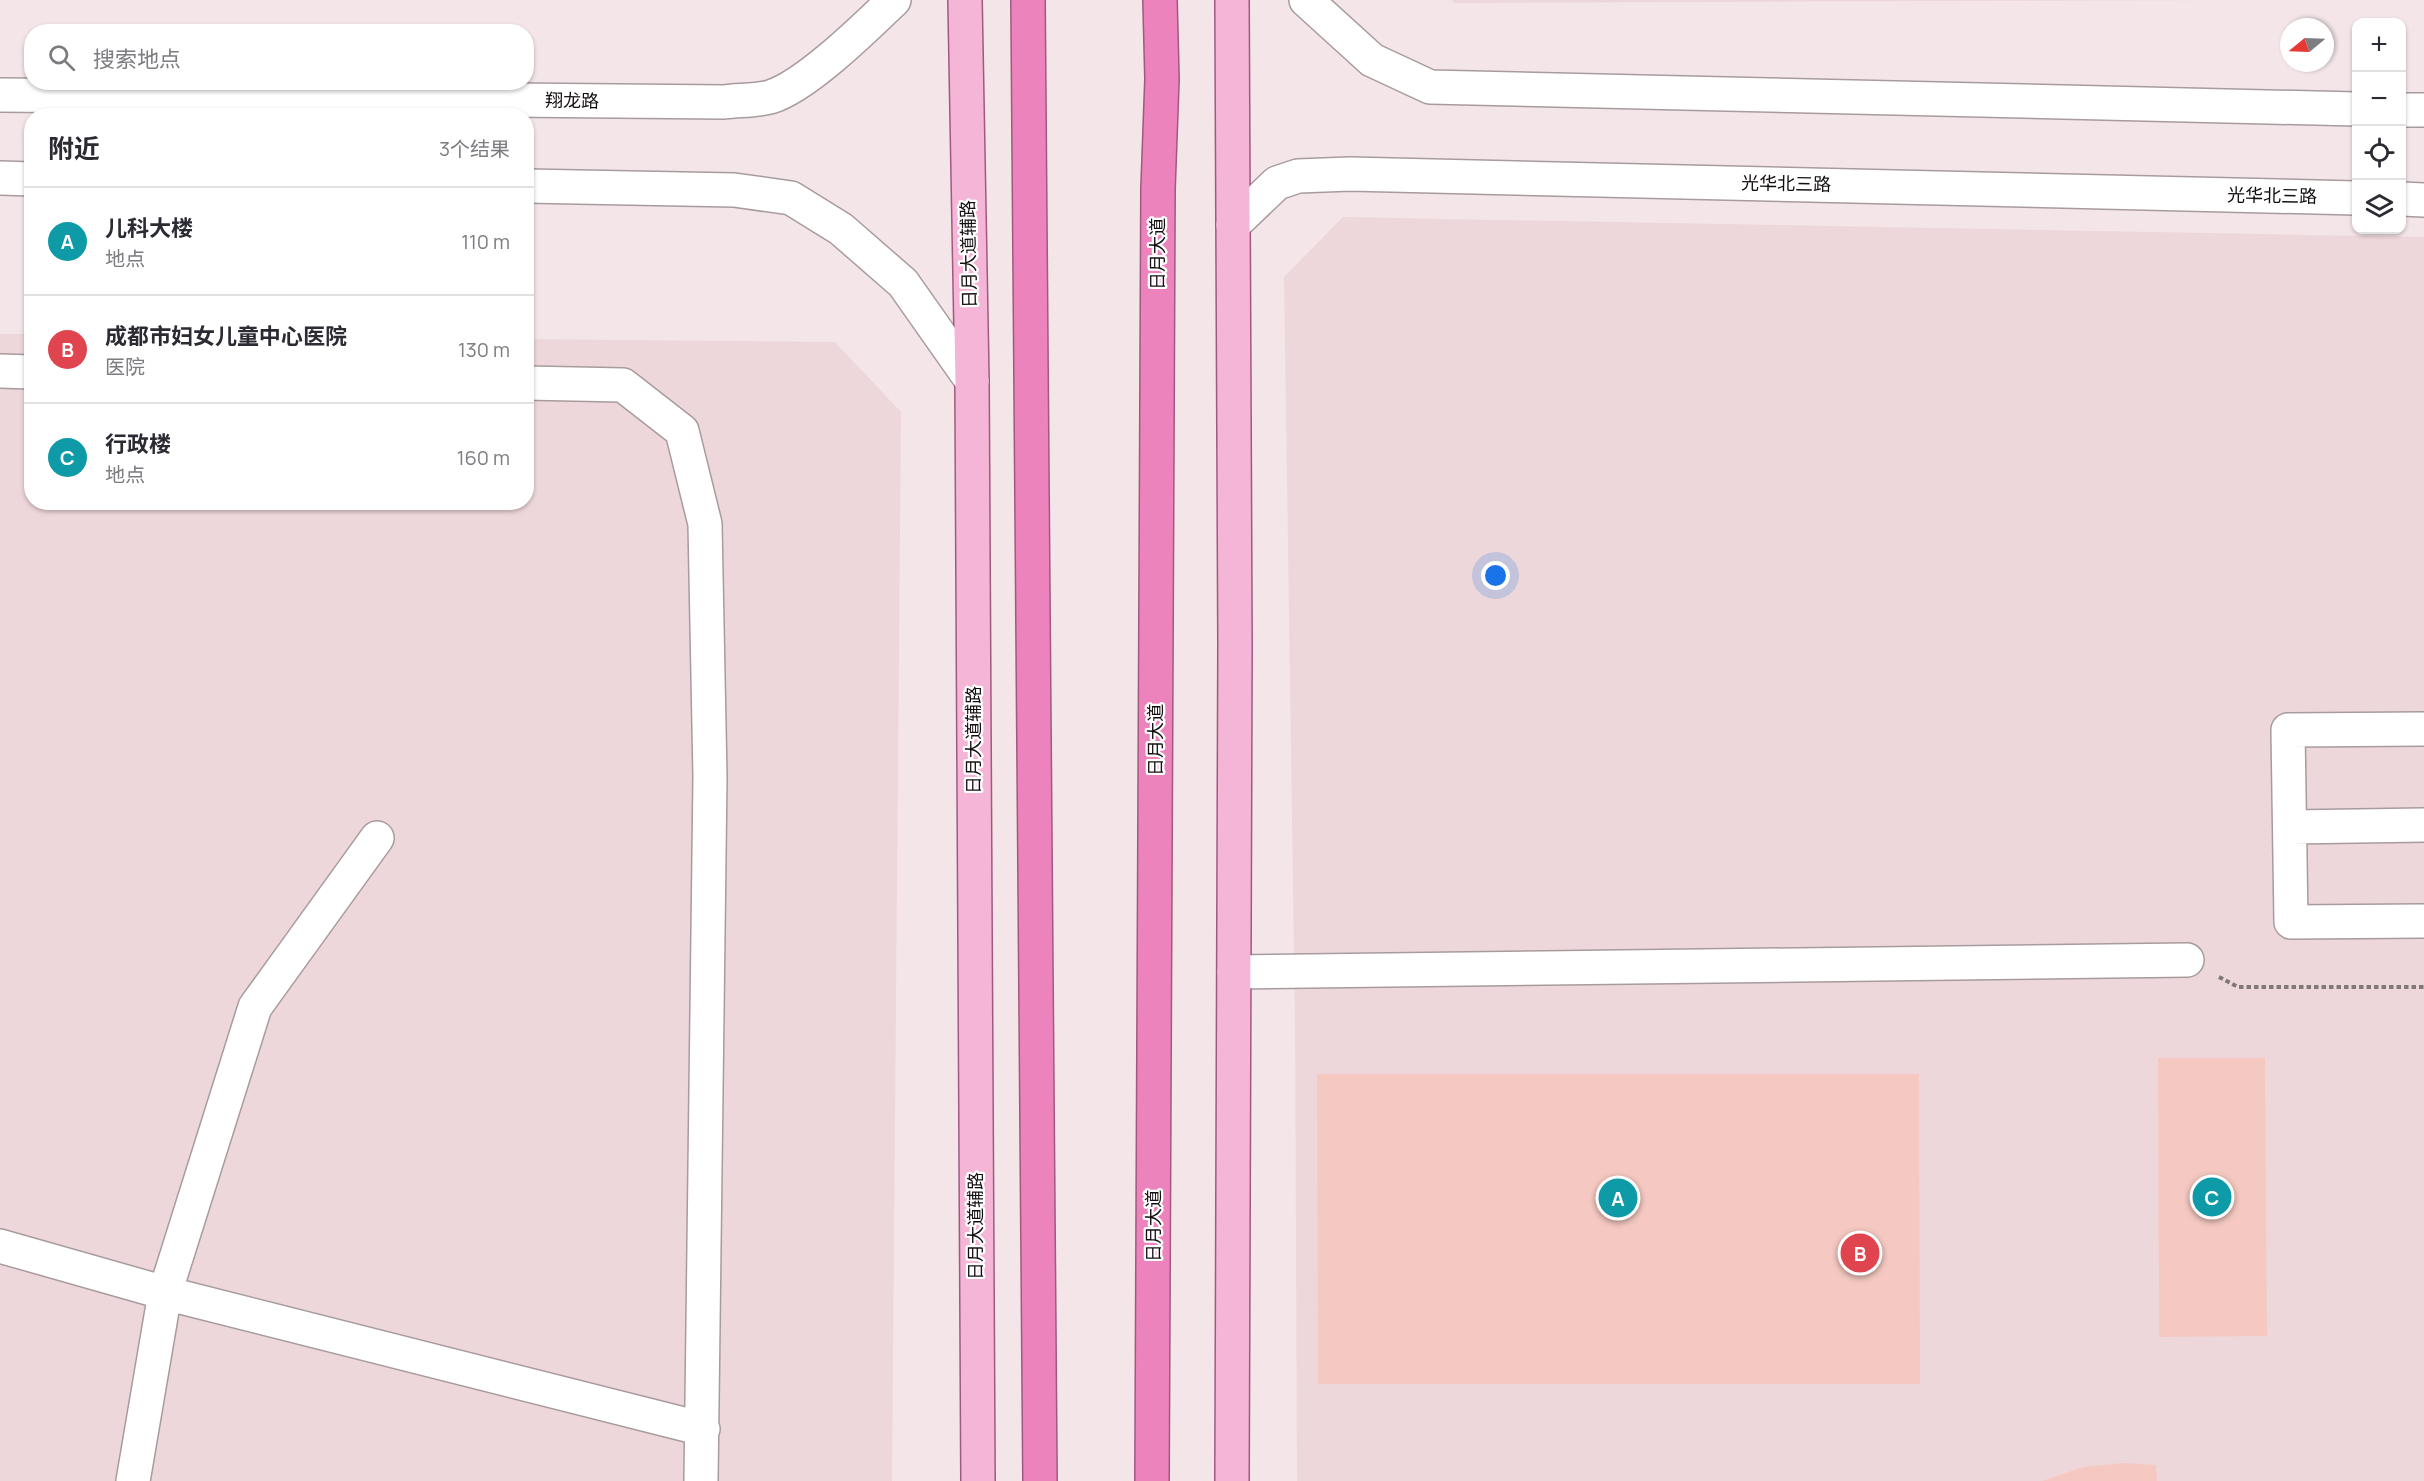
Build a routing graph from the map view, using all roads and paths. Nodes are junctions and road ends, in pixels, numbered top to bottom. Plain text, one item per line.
1 (894, 0) edge
2 (965, 0) edge
3 (1028, 0) edge
4 (1160, 0) edge
5 (1232, 0) edge
6 (1306, 0) edge
7 (0, 95) edge
8 (2352, 109) edge
9 (2406, 110) edge
10 (2424, 110) edge
11 (0, 178) edge
12 (24, 179) edge
13 (534, 186) edge
14 (2352, 198) edge
15 (2406, 199) edge
16 (2424, 200) edge
17 (1233, 225) junction
18 (0, 371) edge
19 (24, 372) edge
20 (972, 381) junction
21 (534, 383) edge
22 (2424, 729) edge
23 (2424, 825) edge
24 (2290, 827) junction
25 (377, 838) dead end
26 (2424, 921) edge
27 (2187, 960) joint
28 (1234, 972) junction
29 (2424, 987) edge
30 (0, 1246) edge
31 (165, 1293) junction
32 (703, 1429) junction
33 (133, 1481) edge
34 (701, 1481) edge
35 (978, 1481) edge
36 (1040, 1481) edge
37 (1152, 1481) edge
38 (1232, 1481) edge

1 - 7 street, 翔龙路
2 - 20 main road, 日月大道辅路
3 - 36 highway
4 - 37 highway, 日月大道
5 - 17 main road
6 - 8 street
9 - 10 street
11 - 12 street
13 - 20 street
14 - 17 street, 光华北三路
15 - 16 street
17 - 28 main road
18 - 19 street
20 - 35 main road, 日月大道辅路
21 - 32 street
22 - 24 street
23 - 24 street
24 - 26 street
25 - 31 street
27 - 28 street
27 - 29 path
28 - 38 main road
30 - 31 street
31 - 32 street
31 - 33 street
32 - 34 street

